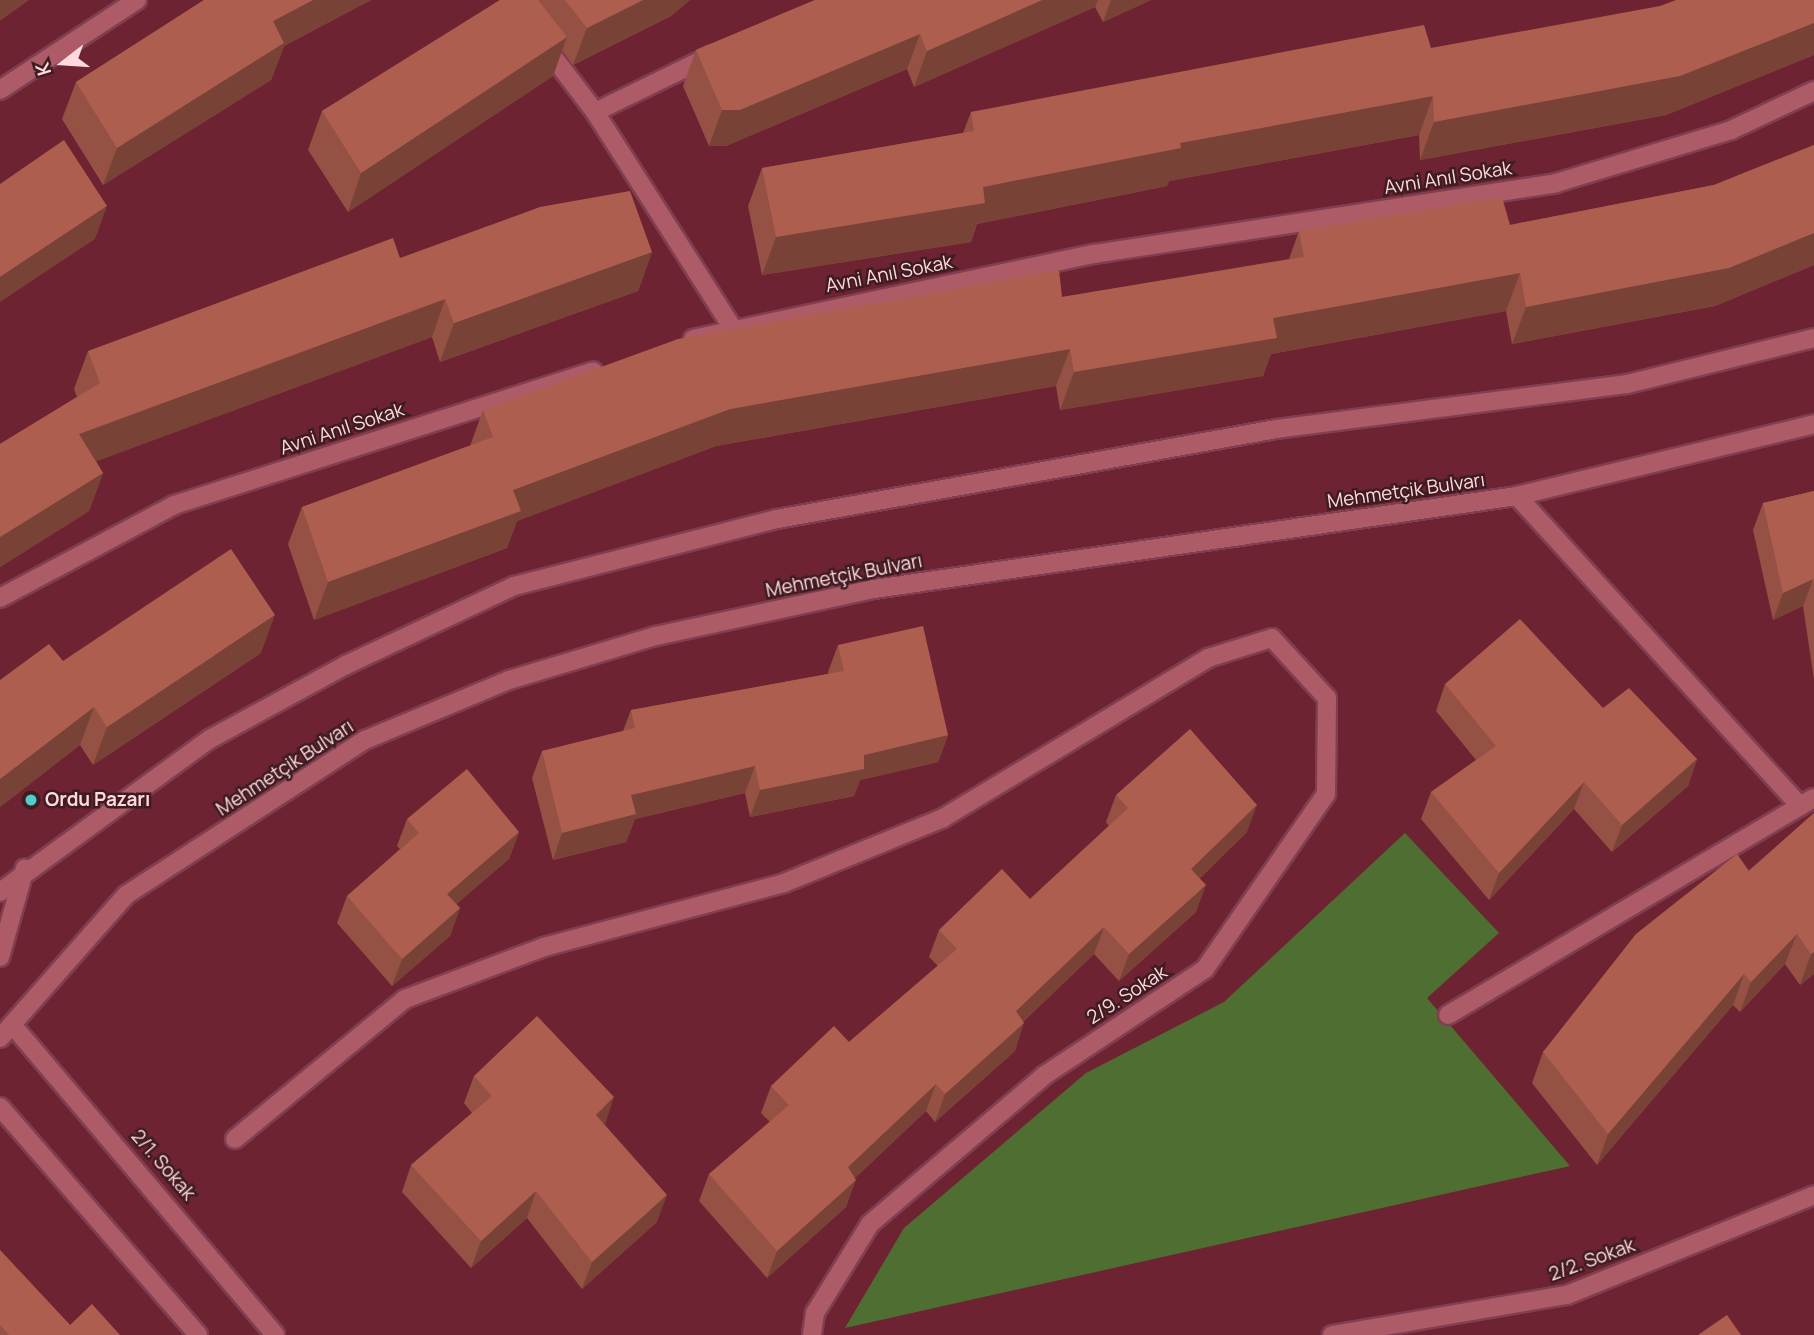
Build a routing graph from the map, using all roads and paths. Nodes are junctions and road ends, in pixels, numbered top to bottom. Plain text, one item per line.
1 (136, 0) edge
2 (533, 31) edge
3 (729, 47) edge
4 (0, 90) edge
5 (1814, 91) edge
6 (595, 112) junction
7 (732, 327) junction
8 (1814, 338) edge
9 (679, 344) edge
10 (612, 365) edge
11 (1814, 424) edge
12 (1517, 496) junction
13 (0, 598) edge
14 (1807, 802) edge
15 (25, 868) junction
16 (0, 892) edge
17 (0, 957) edge
18 (1448, 1015) dead end
19 (5, 1032) edge
20 (0, 1107) edge
21 (235, 1139) dead end
22 (1814, 1195) edge
23 (198, 1335) edge
24 (275, 1335) edge
25 (812, 1335) edge
26 (1332, 1335) edge

1 - 4 street
2 - 6 street
3 - 6 street
5 - 7 street, Avni Anıl Sokak
6 - 7 street
7 - 9 street, Avni Anıl Sokak
8 - 15 street
10 - 13 street, Avni Anıl Sokak
11 - 12 street, Mehmetçik Bulvarı
12 - 14 street
12 - 19 street, Mehmetçik Bulvarı
14 - 18 street
15 - 16 street
15 - 17 street
19 - 24 street, 2/1. Sokak
20 - 23 street
21 - 25 street, 2/9. Sokak
22 - 26 street, 2/2. Sokak

